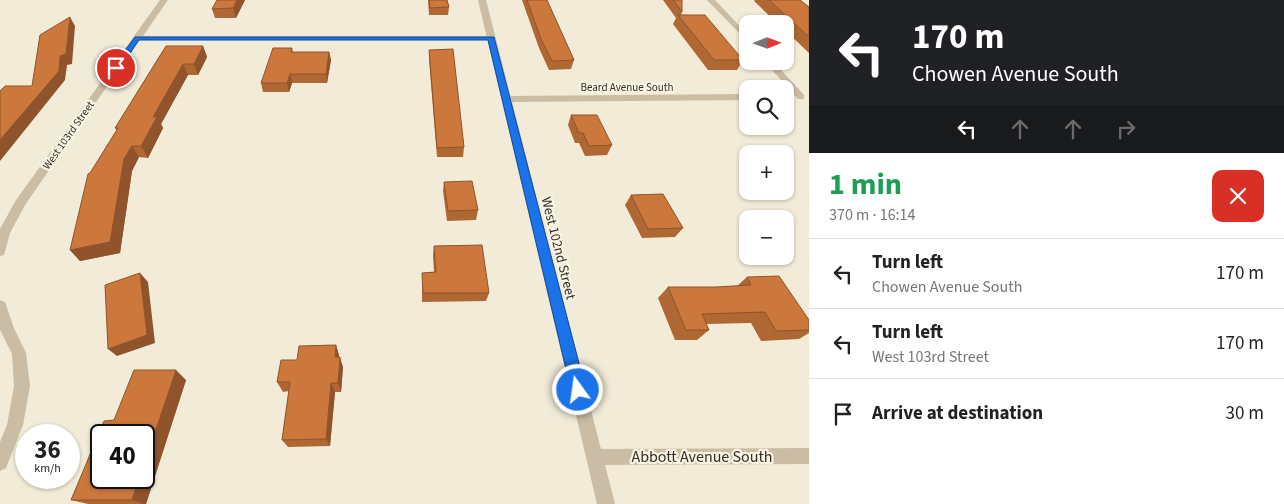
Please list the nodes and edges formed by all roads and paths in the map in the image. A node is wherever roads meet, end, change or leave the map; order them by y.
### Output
1 (164, 0) edge
2 (482, 0) edge
3 (711, 0) edge
4 (739, 30) edge
5 (137, 38) junction
6 (491, 38) junction
7 (777, 70) edge
8 (739, 97) edge
9 (805, 97) edge
10 (507, 99) junction
11 (0, 252) edge
12 (0, 306) edge
13 (809, 456) edge
14 (595, 457) junction
15 (0, 462) edge
16 (606, 504) edge

1 - 5 street, West 103rd Street
2 - 6 street, West 102nd Street
3 - 4 street
5 - 6 street
5 - 11 street, West 103rd Street
6 - 10 street, West 102nd Street
7 - 9 street
8 - 10 street, Beard Avenue South
10 - 14 street, West 102nd Street
12 - 15 street
13 - 14 street, Abbott Avenue South
14 - 16 street, West 102nd Street

